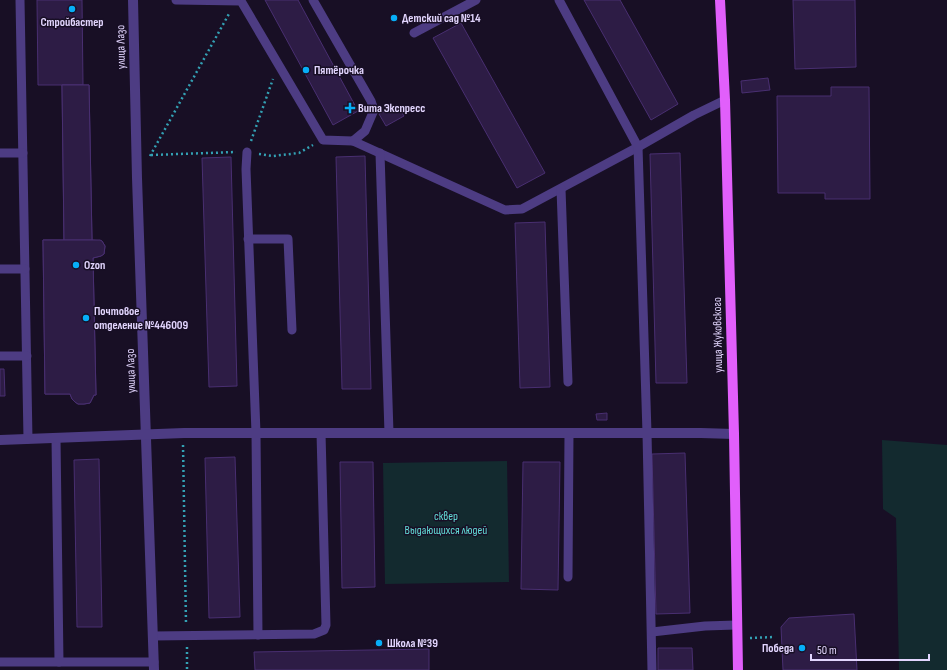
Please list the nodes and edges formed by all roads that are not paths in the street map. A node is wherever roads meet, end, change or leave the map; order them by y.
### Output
1 (20, 0) edge
2 (133, 0) edge
3 (176, 0) edge
4 (313, 0) edge
5 (476, 0) edge
6 (560, 0) edge
7 (720, 0) edge
8 (237, 1) edge
9 (462, 3) edge
10 (414, 33) dead end
11 (725, 100) junction
12 (353, 140) junction
13 (638, 147) junction
14 (247, 152) road end
15 (0, 153) edge
16 (23, 153) junction
17 (380, 153) junction
18 (560, 189) junction
19 (248, 239) junction
20 (0, 269) edge
21 (25, 269) junction
22 (292, 330) dead end
23 (0, 356) edge
24 (26, 356) junction
25 (568, 382) dead end
26 (256, 433) junction
27 (321, 433) junction
28 (389, 433) junction
29 (647, 433) junction
30 (146, 434) junction
31 (569, 434) junction
32 (734, 434) junction
33 (56, 438) junction
34 (28, 439) junction
35 (0, 440) edge
36 (568, 577) dead end
37 (736, 625) junction
38 (652, 632) junction
39 (258, 635) junction
40 (153, 636) junction
41 (0, 662) edge
42 (59, 662) junction
43 (154, 666) edge
44 (652, 670) edge
45 (738, 670) edge

1 - 16 lane
2 - 30 street, улица Лазо
3 - 8 lane
4 - 12 lane
5 - 9 lane
6 - 13 lane
7 - 11 main road, улица Жуковского
8 - 12 lane
9 - 10 lane
11 - 13 lane
11 - 32 main road, улица Жуковского
12 - 17 lane
13 - 18 lane
13 - 29 lane
14 - 19 lane
15 - 16 lane
16 - 21 lane
17 - 18 lane
17 - 28 lane
18 - 25 lane
19 - 22 lane
19 - 26 lane
20 - 21 lane
21 - 24 lane
23 - 24 lane
24 - 34 lane
26 - 27 street
26 - 30 street
26 - 39 lane
27 - 28 street
27 - 39 lane
28 - 31 street
29 - 31 street
29 - 32 street
29 - 38 lane
30 - 33 street
30 - 40 street, улица Лазо
31 - 36 lane
32 - 37 main road, улица Жуковского
33 - 34 street
33 - 42 lane
34 - 35 street
37 - 38 lane
37 - 45 main road, улица Жуковского
38 - 44 lane
39 - 40 lane
40 - 43 street, улица Лазо
41 - 42 lane
42 - 43 lane

